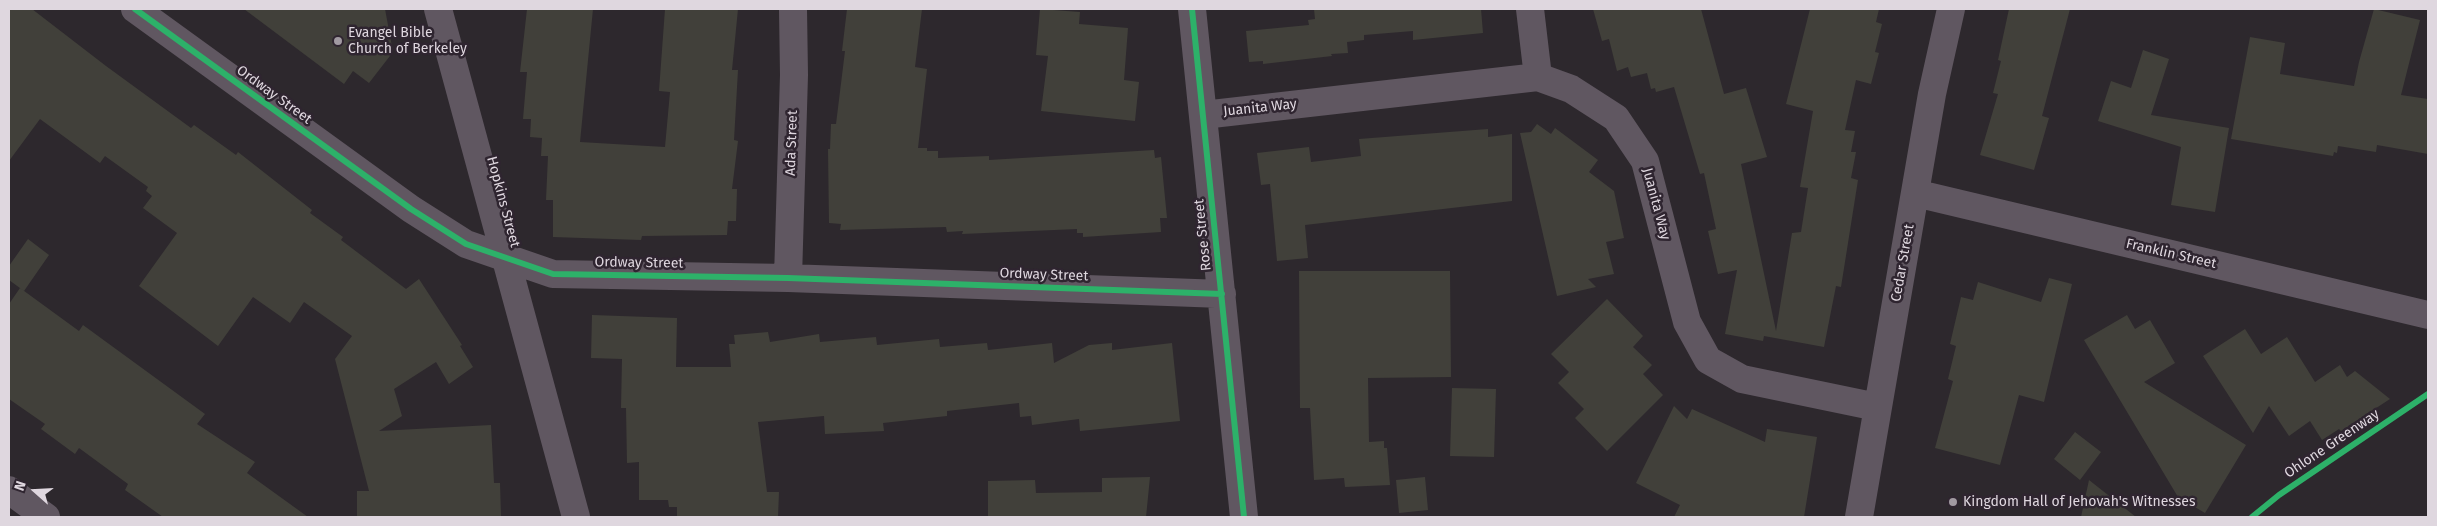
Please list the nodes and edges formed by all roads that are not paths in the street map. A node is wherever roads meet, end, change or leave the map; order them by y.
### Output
1 (135, 9) edge
2 (438, 9) edge
3 (793, 9) edge
4 (1192, 9) edge
5 (1530, 9) edge
6 (1951, 9) edge
7 (1538, 77) junction
8 (1203, 114) junction
9 (1915, 193) junction
10 (506, 259) junction
11 (788, 278) junction
12 (1222, 294) junction
13 (2428, 315) edge
14 (1878, 407) junction
15 (9, 490) edge
16 (46, 517) edge
17 (576, 517) edge
18 (1244, 517) edge
19 (1859, 517) edge

1 - 10 street, Ordway Street
2 - 10 street, Hopkins Street
3 - 11 street, Ada Street
4 - 8 street, Rose Street
5 - 7 street
6 - 9 street, Cedar Street
7 - 8 street, Juanita Way
7 - 14 street, Juanita Way
8 - 12 street, Rose Street
9 - 13 street, Franklin Street
9 - 14 street, Cedar Street
10 - 11 street, Ordway Street
10 - 17 street, Hopkins Street
11 - 12 street, Ordway Street
12 - 18 street, Rose Street
14 - 19 street, Cedar Street
15 - 16 street

